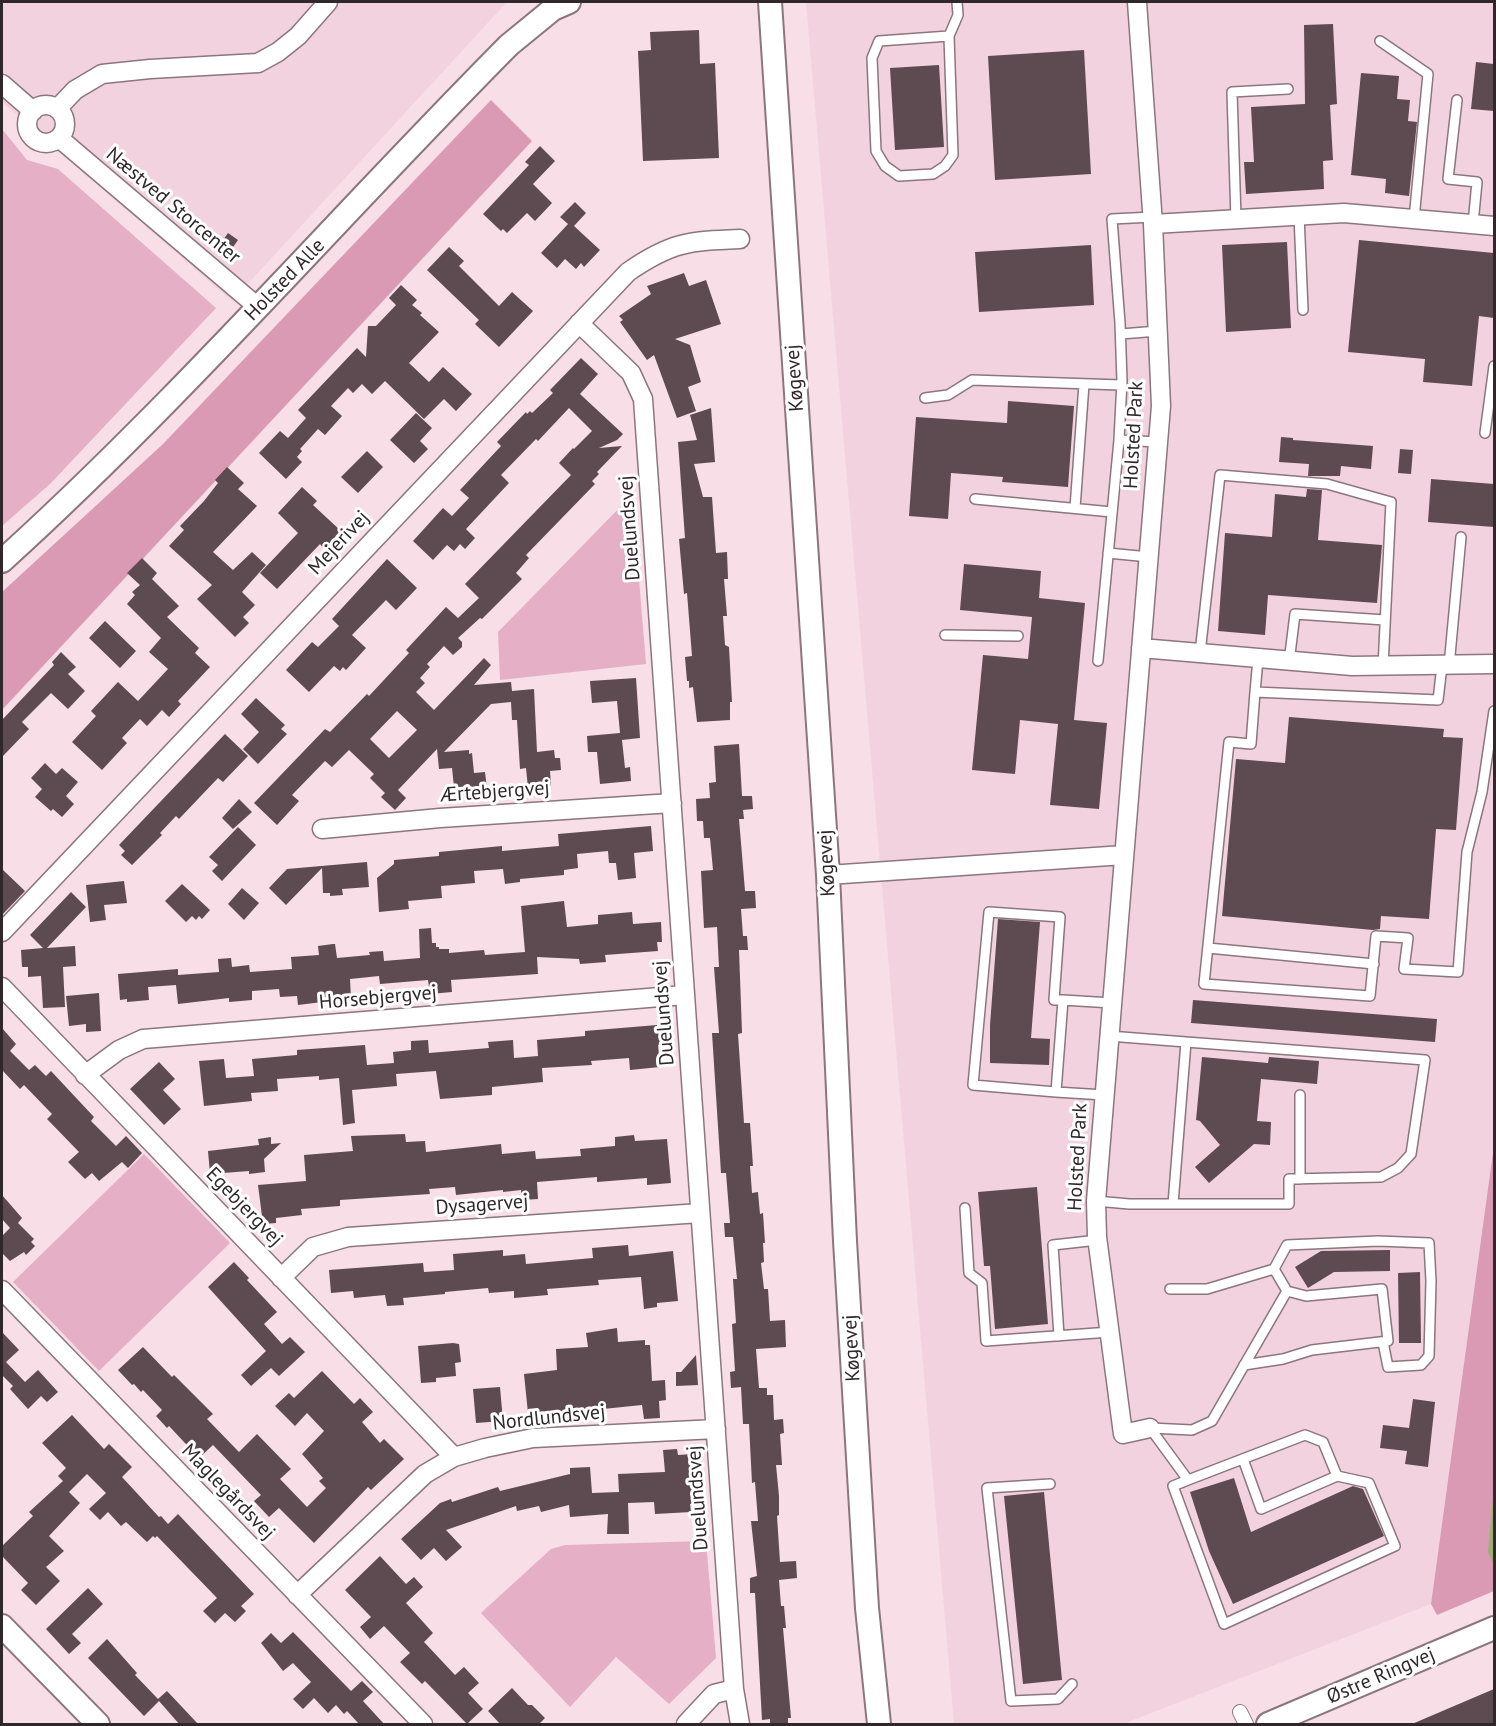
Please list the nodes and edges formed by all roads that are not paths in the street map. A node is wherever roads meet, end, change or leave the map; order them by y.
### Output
1 (328, 2) edge
2 (770, 2) edge
3 (957, 2) edge
4 (1137, 2) edge
5 (557, 4) edge
6 (949, 36) junction
7 (1380, 41) dead end
8 (2, 84) edge
9 (1288, 89) dead end
10 (1456, 100) dead end
11 (57, 109) junction
12 (33, 111) junction
13 (59, 138) junction
14 (1299, 215) junction
15 (1100, 219) dead end
16 (1112, 219) junction
17 (1236, 219) junction
18 (1414, 219) junction
19 (1153, 220) junction
20 (1473, 224) junction
21 (1494, 226) edge
22 (740, 239) dead end
23 (259, 308) junction
24 (1303, 310) dead end
25 (579, 322) junction
26 (1158, 331) junction
27 (1121, 333) junction
28 (1494, 366) edge
29 (1084, 384) junction
30 (1121, 385) junction
31 (925, 398) dead end
32 (1485, 433) dead end
33 (1119, 440) junction
34 (1158, 442) junction
35 (975, 499) dead end
36 (1075, 508) junction
37 (1112, 512) junction
38 (1461, 537) dead end
39 (1108, 553) junction
40 (1149, 557) junction
41 (2, 561) edge
42 (1385, 620) junction
43 (945, 635) dead end
44 (1018, 636) dead end
45 (1141, 648) junction
46 (1200, 654) junction
47 (1258, 659) junction
48 (1098, 662) dead end
49 (1289, 662) junction
50 (1494, 664) edge
51 (1446, 666) junction
52 (1383, 667) junction
53 (1255, 692) junction
54 (1494, 711) edge
55 (672, 802) junction
56 (322, 828) dead end
57 (1124, 855) junction
58 (828, 875) junction
59 (2, 932) edge
60 (1209, 948) junction
61 (1374, 964) junction
62 (2, 987) edge
63 (685, 995) junction
64 (1063, 1000) junction
65 (1112, 1004) junction
66 (1109, 1036) junction
67 (1186, 1042) junction
68 (86, 1075) junction
69 (1056, 1092) junction
70 (1104, 1095) junction
71 (1300, 1095) dead end
72 (1300, 1179) junction
73 (1096, 1201) junction
74 (1173, 1204) junction
75 (965, 1208) dead end
76 (700, 1213) junction
77 (1098, 1240) junction
78 (1274, 1269) junction
79 (281, 1278) junction
80 (1170, 1289) dead end
81 (2, 1290) edge
82 (1287, 1290) junction
83 (1110, 1332) junction
84 (1059, 1336) junction
85 (1383, 1342) junction
86 (1244, 1365) junction
87 (716, 1428) junction
88 (1150, 1428) junction
89 (454, 1457) junction
90 (1243, 1459) junction
91 (1337, 1476) junction
92 (1188, 1480) junction
93 (1050, 1484) dead end
94 (297, 1595) junction
95 (2, 1626) edge
96 (1494, 1628) edge
97 (1072, 1684) dead end
98 (734, 1689) junction
99 (98, 1725) edge
100 (423, 1725) edge
101 (686, 1725) edge
102 (740, 1725) edge
103 (879, 1725) edge
104 (1268, 1725) edge

1 - 11 street
2 - 58 street, Køgevej
3 - 6 lane
4 - 19 street, Holsted Park
5 - 23 street, Holsted Alle
6 - 6 lane
7 - 18 lane
8 - 12 street
9 - 17 lane
10 - 20 lane
11 - 12 street
11 - 13 street
12 - 13 street
13 - 23 street, Næstved Storcenter
14 - 17 street
14 - 18 street
14 - 24 lane
15 - 16 lane
16 - 19 lane
16 - 27 lane
17 - 19 street
18 - 20 street
19 - 26 street, Holsted Park
20 - 21 street
22 - 25 street, Mejerivej
23 - 41 street, Holsted Alle
25 - 55 street, Duelundsvej
25 - 59 street, Mejerivej
26 - 27 lane
26 - 34 street, Holsted Park
27 - 30 lane
28 - 32 lane
29 - 30 lane
29 - 31 lane
29 - 36 lane
30 - 33 lane
33 - 34 lane
33 - 37 lane
34 - 40 street, Holsted Park
35 - 36 lane
36 - 37 lane
37 - 39 lane
38 - 51 lane
39 - 40 lane
39 - 48 lane
40 - 45 street, Holsted Park
42 - 46 lane
42 - 49 lane
42 - 52 lane
43 - 44 lane
45 - 46 street
45 - 57 street, Holsted Park
46 - 47 street
47 - 49 street
47 - 53 lane
49 - 52 street
50 - 51 street
51 - 52 street
51 - 53 lane
53 - 60 lane
54 - 61 lane
55 - 56 street, Ærtebjergvej
55 - 63 street, Duelundsvej
57 - 58 street
57 - 65 street, Holsted Park
58 - 103 street, Køgevej
60 - 61 lane
60 - 61 lane
62 - 68 street, Egebjergvej
63 - 68 street, Horsebjergvej
63 - 76 street, Duelundsvej
64 - 65 lane
64 - 69 lane
64 - 69 lane
65 - 66 street, Holsted Park
66 - 67 lane
66 - 70 street, Holsted Park
67 - 72 lane
67 - 74 lane
68 - 79 street, Egebjergvej
69 - 70 lane
70 - 73 street, Holsted Park
71 - 72 lane
72 - 74 lane
73 - 74 lane
73 - 77 street, Holsted Park
75 - 84 lane
76 - 79 street, Dysagervej
76 - 87 street, Duelundsvej
77 - 83 street, Holsted Park
77 - 84 lane
78 - 80 lane
78 - 82 lane
78 - 85 lane
79 - 89 street, Egebjergvej
81 - 94 street, Maglegårdsvej
82 - 85 lane
82 - 86 lane
83 - 84 lane
83 - 88 street, Holsted Park
85 - 86 lane
86 - 88 lane
87 - 89 street, Nordlundsvej
87 - 98 street, Duelundsvej
88 - 92 lane
89 - 94 street, Nordlundsvej
90 - 91 lane
90 - 91 lane
90 - 92 lane
91 - 92 lane
93 - 97 lane
94 - 100 street, Maglegårdsvej
95 - 99 street
96 - 104 street, Østre Ringvej
98 - 101 street
98 - 102 street, Duelundsvej

